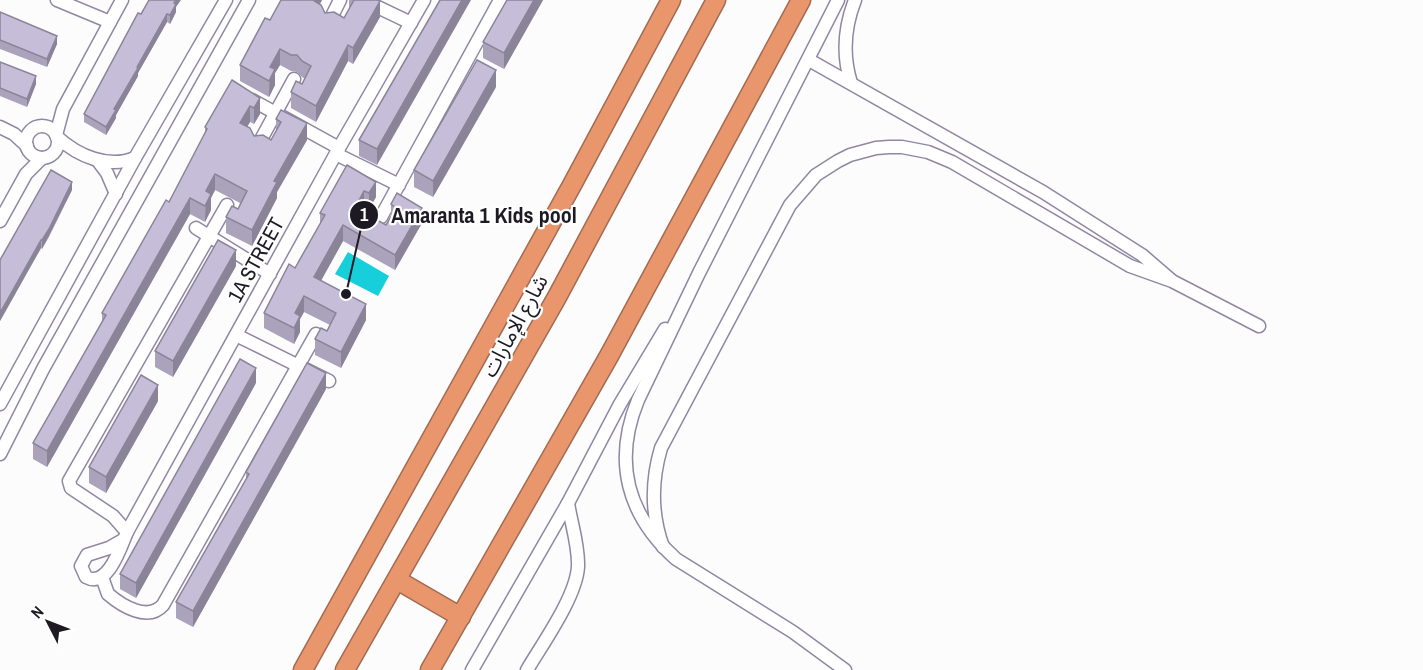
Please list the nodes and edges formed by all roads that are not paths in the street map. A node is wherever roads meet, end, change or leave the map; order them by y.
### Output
1 (57, 0) edge
2 (122, 0) edge
3 (226, 0) edge
4 (249, 0) edge
5 (340, 0) edge
6 (363, 0) edge
7 (424, 0) edge
8 (500, 0) edge
9 (671, 0) edge
10 (716, 0) edge
11 (801, 0) edge
12 (838, 0) edge
13 (855, 0) edge
14 (110, 22) junction
15 (329, 22) edge
16 (411, 23) junction
17 (809, 60) junction
18 (294, 79) edge
19 (851, 83) junction
20 (252, 100) edge
21 (63, 109) junction
22 (276, 113) junction
23 (4, 128) edge
24 (39, 128) junction
25 (57, 136) junction
26 (258, 146) edge
27 (28, 148) junction
28 (75, 151) junction
29 (338, 151) junction
30 (47, 156) junction
31 (135, 158) junction
32 (98, 161) junction
33 (26, 174) junction
34 (399, 185) junction
35 (116, 194) junction
36 (227, 206) dead end
37 (381, 218) dead end
38 (0, 221) edge
39 (196, 228) dead end
40 (210, 236) junction
41 (699, 273) junction
42 (270, 274) junction
43 (1172, 280) junction
44 (1259, 326) dead end
45 (316, 334) edge
46 (236, 336) junction
47 (299, 366) junction
48 (329, 381) dead end
49 (0, 404) edge
50 (0, 454) edge
51 (568, 503) junction
52 (125, 536) junction
53 (663, 547) junction
54 (102, 577) junction
55 (398, 580) junction
56 (349, 589) junction
57 (461, 617) junction
58 (290, 670) edge
59 (303, 670) edge
60 (345, 670) edge
61 (430, 670) edge
62 (472, 670) edge
63 (527, 670) edge
64 (845, 670) edge

1 - 14 street
2 - 14 street
3 - 31 street
4 - 50 street
5 - 15 street
6 - 16 street
7 - 16 street, 1A STREET
8 - 34 street
9 - 56 highway
10 - 55 highway, شارع الإمارات
11 - 57 highway
12 - 17 street
13 - 19 street
14 - 21 street
16 - 29 street, 1A STREET
17 - 19 street
17 - 41 street
18 - 22 street
19 - 43 street
20 - 22 street
21 - 24 street
21 - 25 street
22 - 26 street
22 - 29 street
23 - 24 street
23 - 27 street
24 - 25 street
24 - 27 street
25 - 28 street
25 - 30 street
27 - 30 street
27 - 33 street
28 - 30 street
28 - 32 street
29 - 34 street
29 - 42 street, 1A STREET
30 - 33 street
31 - 32 street
31 - 35 street
32 - 35 street
33 - 38 street
34 - 37 street
35 - 49 street
36 - 40 street
39 - 40 street
40 - 42 street
40 - 52 street
41 - 51 street
41 - 53 street
42 - 46 street, 1A STREET
43 - 44 street
43 - 53 street
45 - 47 street
46 - 47 street
46 - 52 street, 1A STREET
47 - 48 street
47 - 54 street
51 - 62 street
51 - 63 street
52 - 54 street, 1A STREET
52 - 54 street
53 - 64 street
55 - 57 highway
55 - 60 highway, شارع الإمارات
56 - 58 highway
56 - 59 highway
57 - 61 highway

